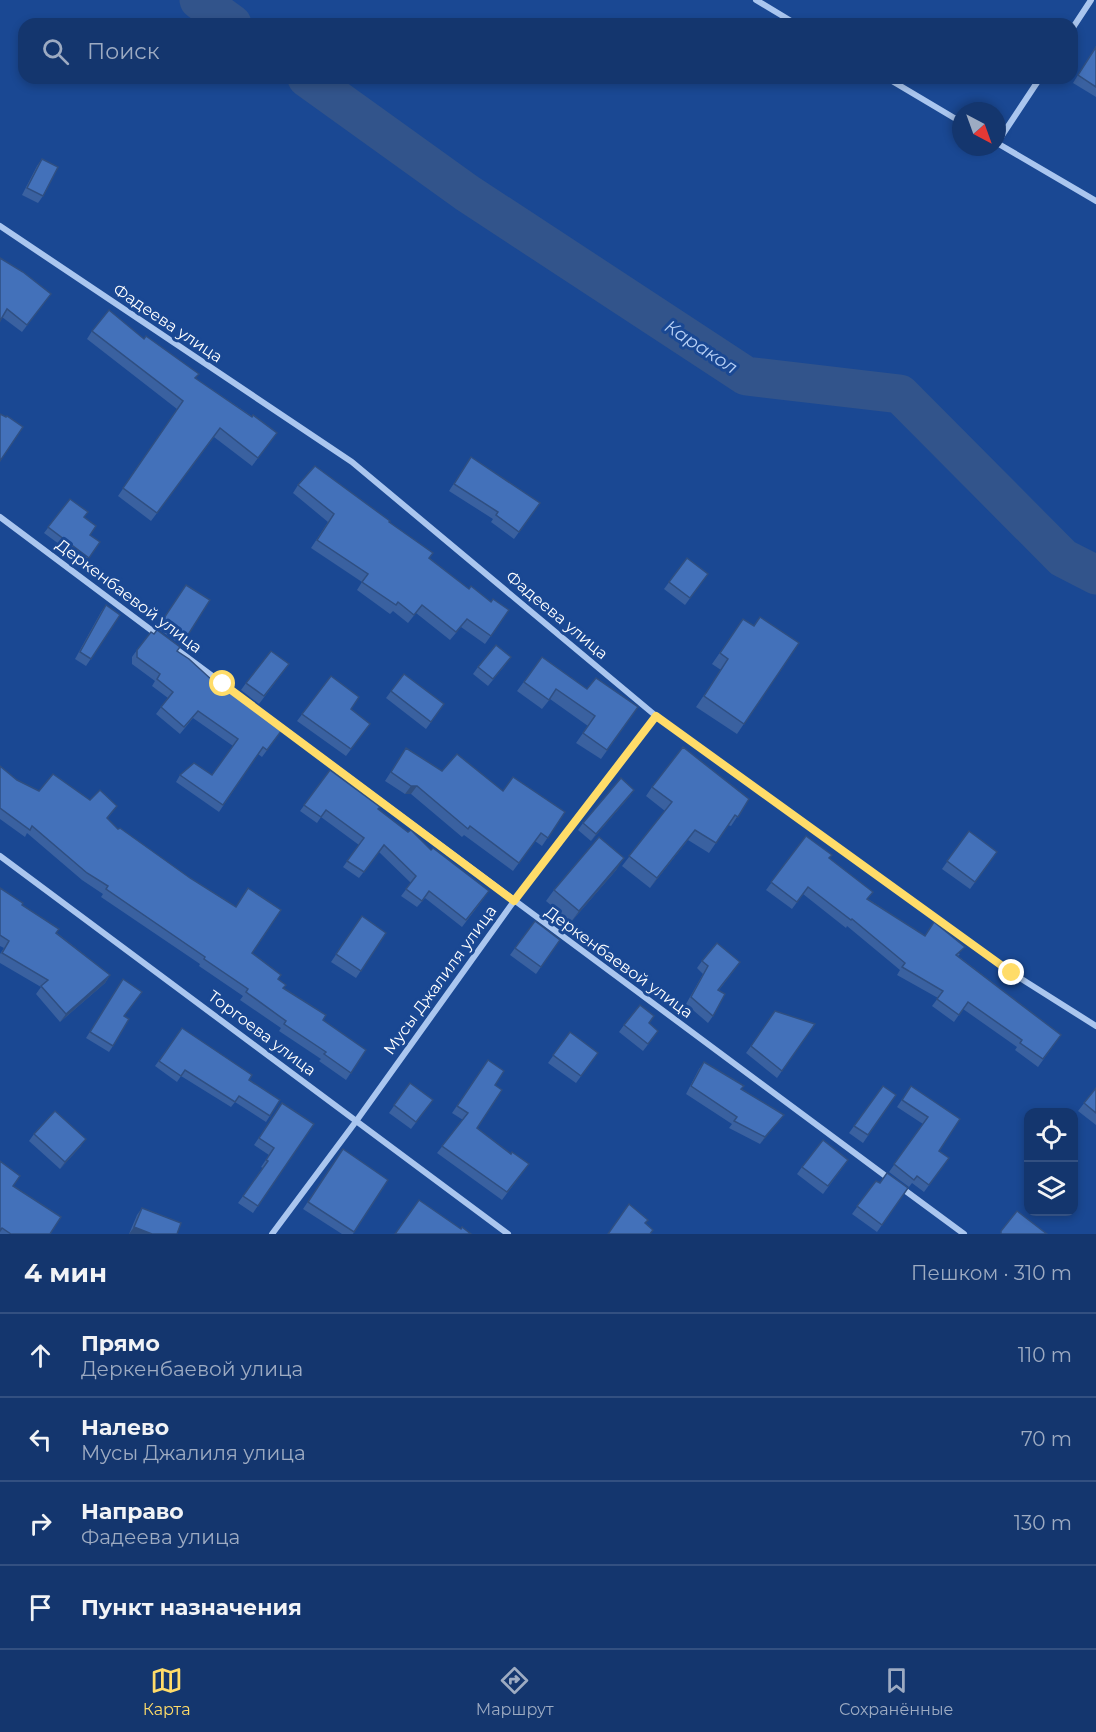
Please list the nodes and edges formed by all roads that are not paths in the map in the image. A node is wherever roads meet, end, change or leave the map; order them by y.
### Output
1 (756, 0) edge
2 (1091, 0) edge
3 (786, 18) edge
4 (1078, 20) edge
5 (897, 84) edge
6 (1036, 84) edge
7 (952, 117) edge
8 (1006, 129) edge
9 (1006, 148) edge
10 (1096, 201) edge
11 (0, 226) edge
12 (0, 517) edge
13 (656, 716) junction
14 (0, 856) edge
15 (514, 901) junction
16 (1096, 1026) edge
17 (357, 1120) junction
18 (272, 1234) edge
19 (508, 1234) edge
20 (964, 1234) edge

1 - 3 street
2 - 4 street
5 - 7 street
6 - 8 street
9 - 10 street
11 - 13 street, Фадеева улица
12 - 15 street, Деркенбаевой улица
13 - 15 street, Мусы Джалиля улица
13 - 16 street, Фадеева улица
14 - 17 street, Торгоева улица
15 - 17 street, Мусы Джалиля улица
15 - 20 street, Деркенбаевой улица
17 - 18 street, Мусы Джалиля улица
17 - 19 street, Торгоева улица

